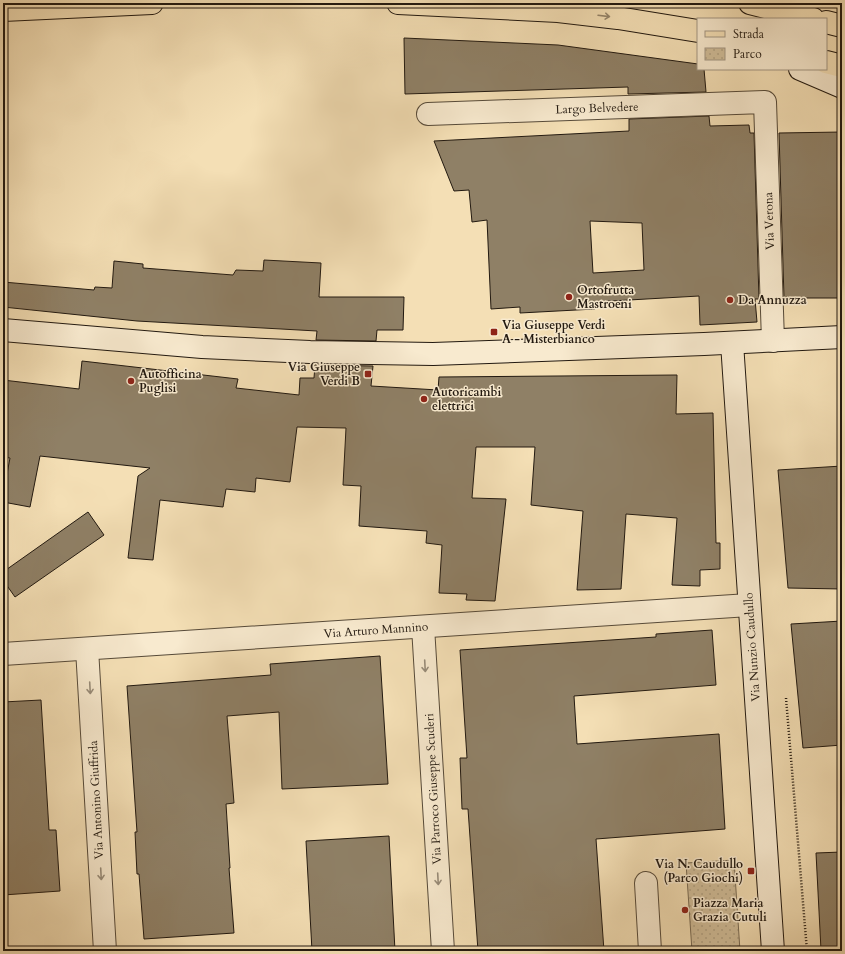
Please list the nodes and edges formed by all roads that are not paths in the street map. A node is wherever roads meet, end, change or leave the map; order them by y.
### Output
1 (152, 3) edge
2 (398, 3) edge
3 (750, 3) edge
4 (3, 10) edge
5 (809, 18) edge
6 (827, 22) edge
7 (842, 26) edge
8 (697, 31) edge
9 (827, 62) edge
10 (842, 66) edge
11 (802, 70) edge
12 (842, 87) edge
13 (765, 102) joint
14 (428, 114) dead end
15 (3, 330) edge
16 (842, 337) edge
17 (773, 341) junction
18 (732, 343) junction
19 (749, 605) junction
20 (423, 627) junction
21 (87, 649) junction
22 (3, 654) edge
23 (646, 883) dead end
24 (105, 951) edge
25 (443, 951) edge
26 (650, 951) edge
27 (772, 951) edge

1 - 4 main road
2 -> 8 main road
3 - 5 main road
6 - 7 main road
9 - 10 main road
11 - 12 street
13 - 14 street, Largo Belvedere
13 - 17 street, Via Verona
15 - 18 street
16 - 17 street
17 - 18 street
18 - 19 street, Via Nunzio Caudullo
19 - 20 street, Via Arturo Mannino
19 - 27 street, Via Nunzio Caudullo
20 - 21 street, Via Arturo Mannino
20 -> 25 street, Via Parroco Giuseppe Scuderi
21 - 22 street, Via Arturo Mannino
21 -> 24 street, Via Antonino Giuffrida
23 - 26 street

